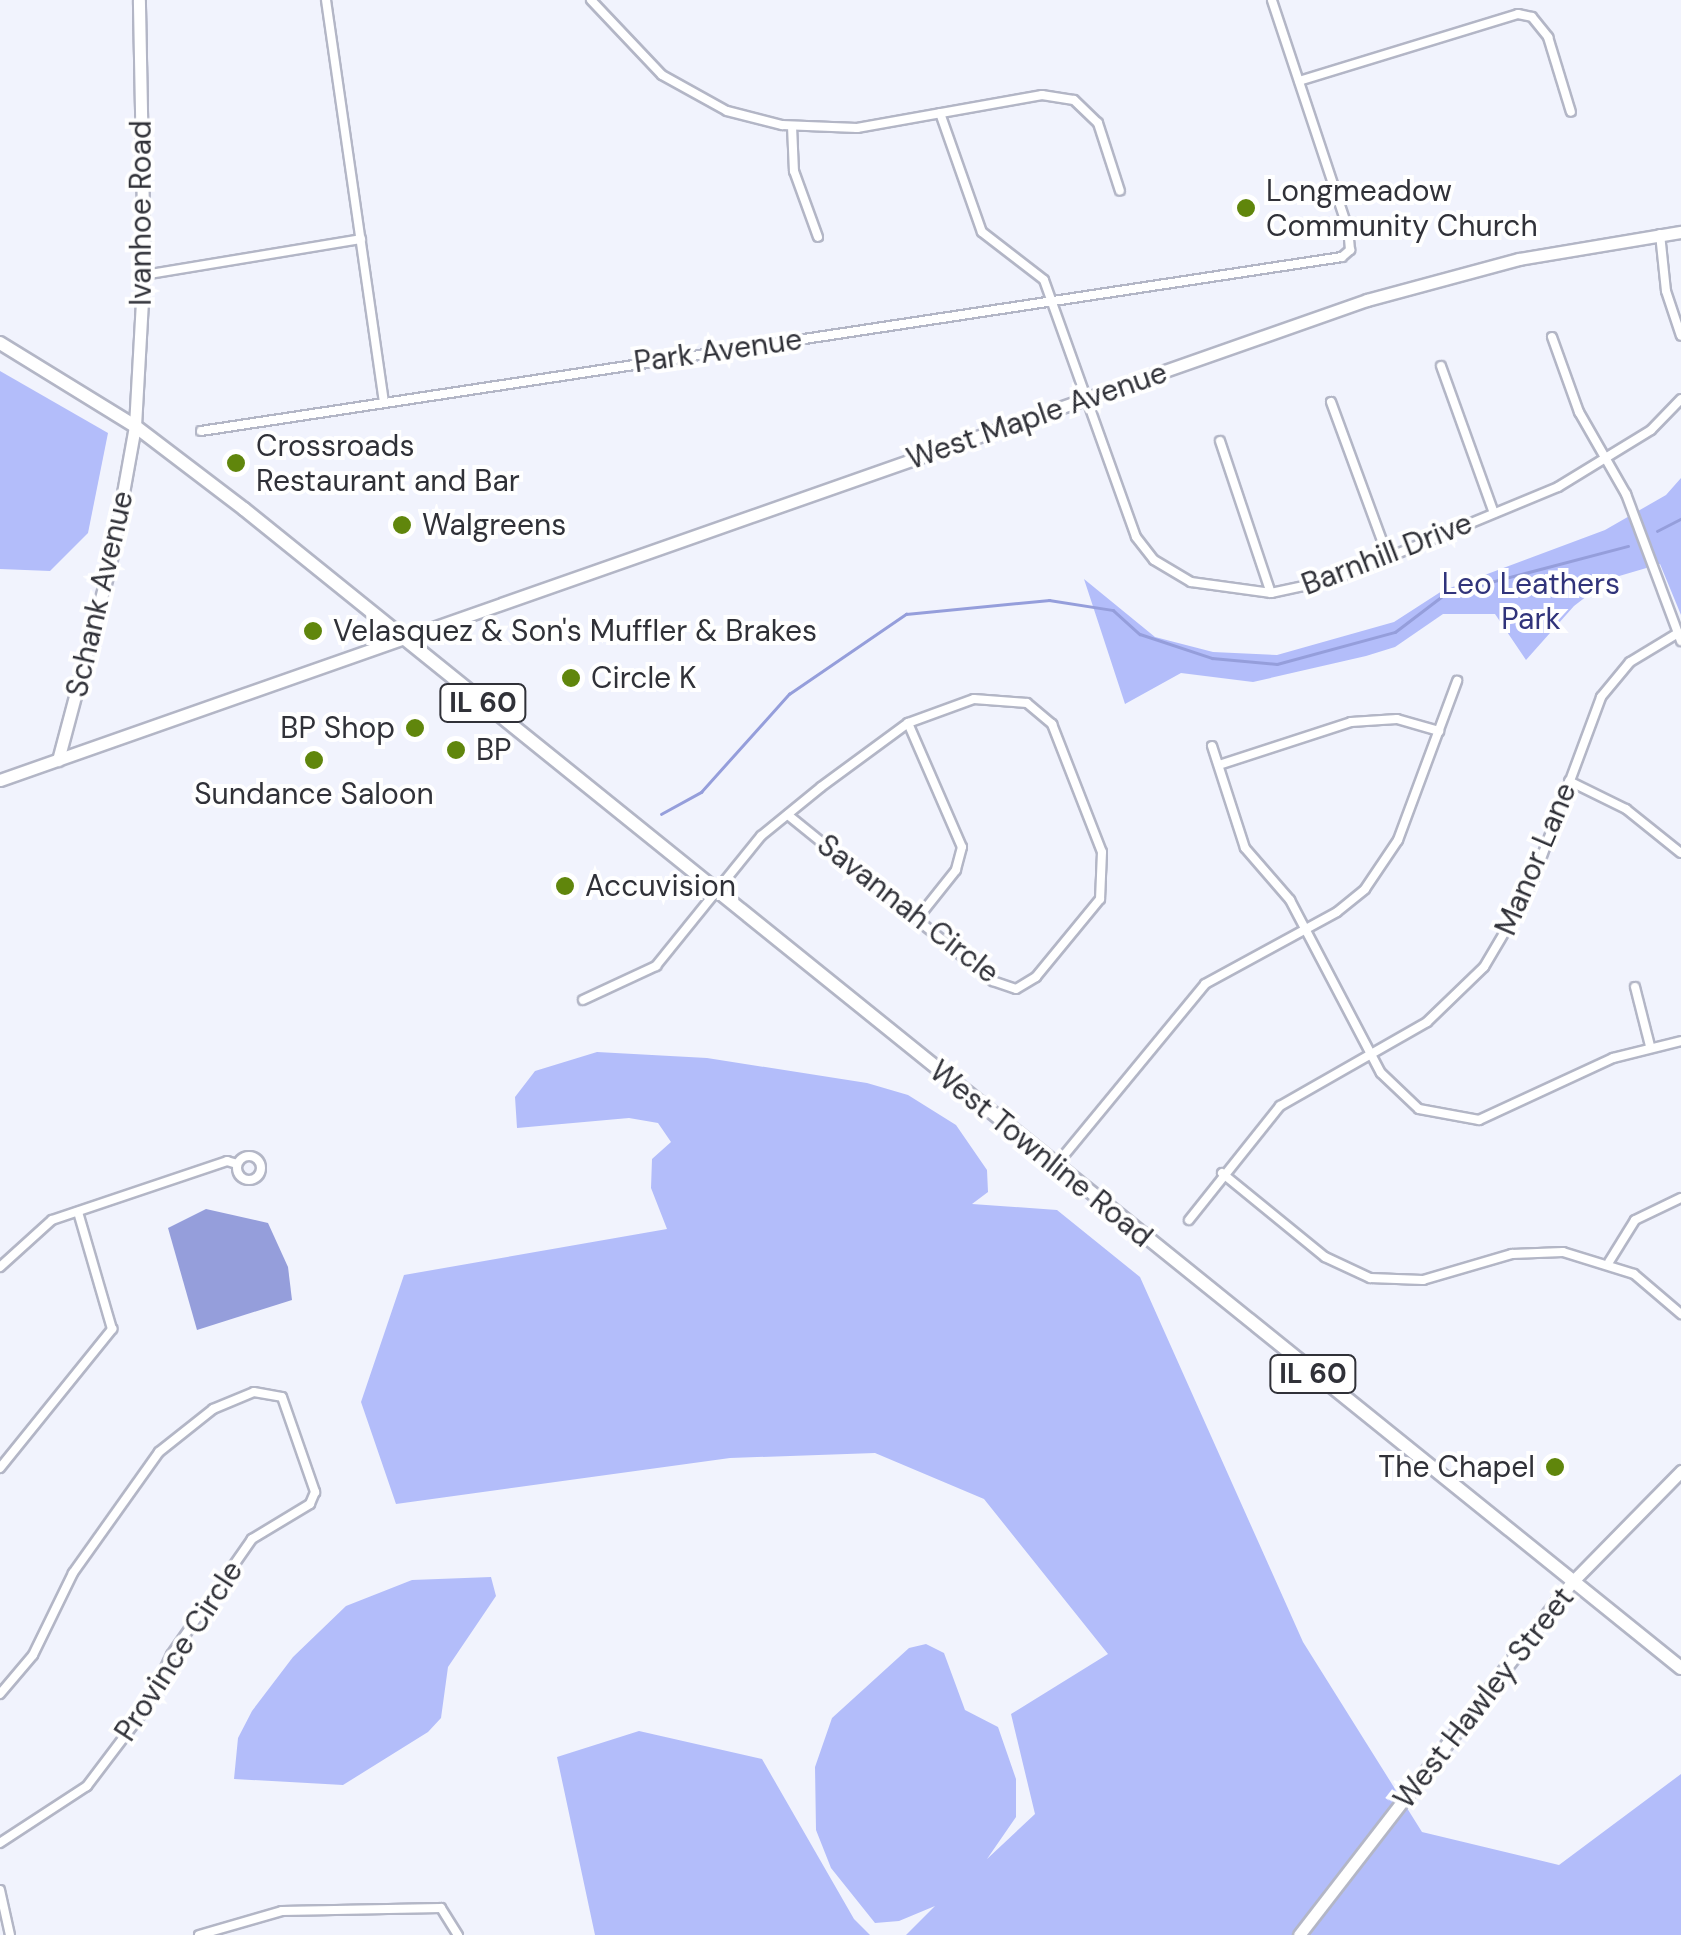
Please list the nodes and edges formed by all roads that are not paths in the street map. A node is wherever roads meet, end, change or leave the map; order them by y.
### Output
1 (139, 0) edge
2 (326, 0) edge
3 (591, 0) edge
4 (1272, 0) edge
5 (1299, 80) junction
6 (1570, 112) dead end
7 (940, 113) junction
8 (792, 126) junction
9 (1120, 191) dead end
10 (1681, 232) edge
11 (1660, 234) junction
12 (818, 238) dead end
13 (361, 239) junction
14 (144, 275) junction
15 (1052, 302) junction
16 (1681, 336) edge
17 (1552, 337) dead end
18 (0, 343) edge
19 (1441, 366) dead end
20 (1085, 398) junction
21 (1681, 399) edge
22 (384, 401) junction
23 (1331, 402) dead end
24 (135, 426) junction
25 (201, 430) dead end
26 (1220, 441) dead end
27 (1607, 459) junction
28 (1494, 513) junction
29 (1387, 554) junction
30 (1271, 593) junction
31 (1679, 637) edge
32 (403, 638) junction
33 (1457, 681) dead end
34 (908, 723) junction
35 (1439, 731) junction
36 (1212, 746) dead end
37 (58, 760) junction
38 (1220, 765) junction
39 (0, 780) edge
40 (1569, 781) junction
41 (788, 814) junction
42 (1681, 853) edge
43 (716, 892) junction
44 (917, 920) junction
45 (1306, 928) junction
46 (1635, 987) dead end
47 (583, 1000) dead end
48 (1681, 1041) edge
49 (1650, 1046) junction
50 (1372, 1056) junction
51 (237, 1164) dead end
52 (1056, 1165) junction
53 (1222, 1173) junction
54 (1681, 1198) edge
55 (78, 1212) junction
56 (1189, 1220) dead end
57 (1609, 1262) junction
58 (0, 1267) edge
59 (1681, 1314) edge
60 (0, 1468) edge
61 (1681, 1471) edge
62 (1572, 1582) junction
63 (1681, 1668) edge
64 (0, 1694) edge
65 (0, 1843) edge
66 (0, 1890) edge
67 (10, 1935) edge
68 (199, 1935) edge
69 (458, 1935) edge
70 (1298, 1935) edge

1 - 14 main road, Ivanhoe Road
2 - 13 street
3 - 8 street
4 - 5 street
5 - 6 street
5 - 15 street, Park Avenue
7 - 8 street
7 - 9 street
7 - 15 street, Barnhill Drive
8 - 12 street
10 - 11 main road, West Maple Avenue
11 - 16 street
11 - 20 main road, West Maple Avenue
13 - 14 street
13 - 22 street
14 - 24 main road, Ivanhoe Road
15 - 20 street, Barnhill Drive
15 - 22 street, Park Avenue
17 - 27 street
18 - 24 main road, IL 60
19 - 28 street
20 - 30 street, Barnhill Drive
20 - 32 main road, West Maple Avenue
21 - 27 street, Barnhill Drive
22 - 25 street, Park Avenue
23 - 29 street
24 - 32 main road, IL 60
24 - 37 main road, Schank Avenue
26 - 30 street
27 - 28 street, Barnhill Drive
27 - 31 street
28 - 29 street, Barnhill Drive
29 - 30 street, Barnhill Drive
31 - 40 street, Manor Lane
32 - 37 main road, West Maple Avenue
32 - 43 main road, West Townline Road / IL 60
33 - 35 street
34 - 41 street, Savannah Circle
34 - 44 street
34 - 44 street, Savannah Circle
35 - 38 street
35 - 45 street
36 - 38 street
37 - 39 main road, West Maple Avenue
38 - 45 street
40 - 42 street
40 - 50 street, Manor Lane
41 - 43 street, Savannah Circle
41 - 44 street, Savannah Circle
43 - 47 street, Savannah Circle
43 - 52 main road, West Townline Road / IL 60
45 - 50 street
45 - 52 street
46 - 49 street
48 - 49 street
49 - 50 street
50 - 53 street, Manor Lane
51 - 55 street
52 - 62 main road, West Townline Road / IL 60
53 - 56 street, Manor Lane
53 - 57 street
54 - 57 street
55 - 58 street
55 - 60 street
57 - 59 street
61 - 62 main road, West Hawley Street
62 - 63 main road, West Townline Road / IL 60
62 - 70 main road, West Hawley Street
64 - 65 street, Province Circle
66 - 67 street
68 - 69 street

